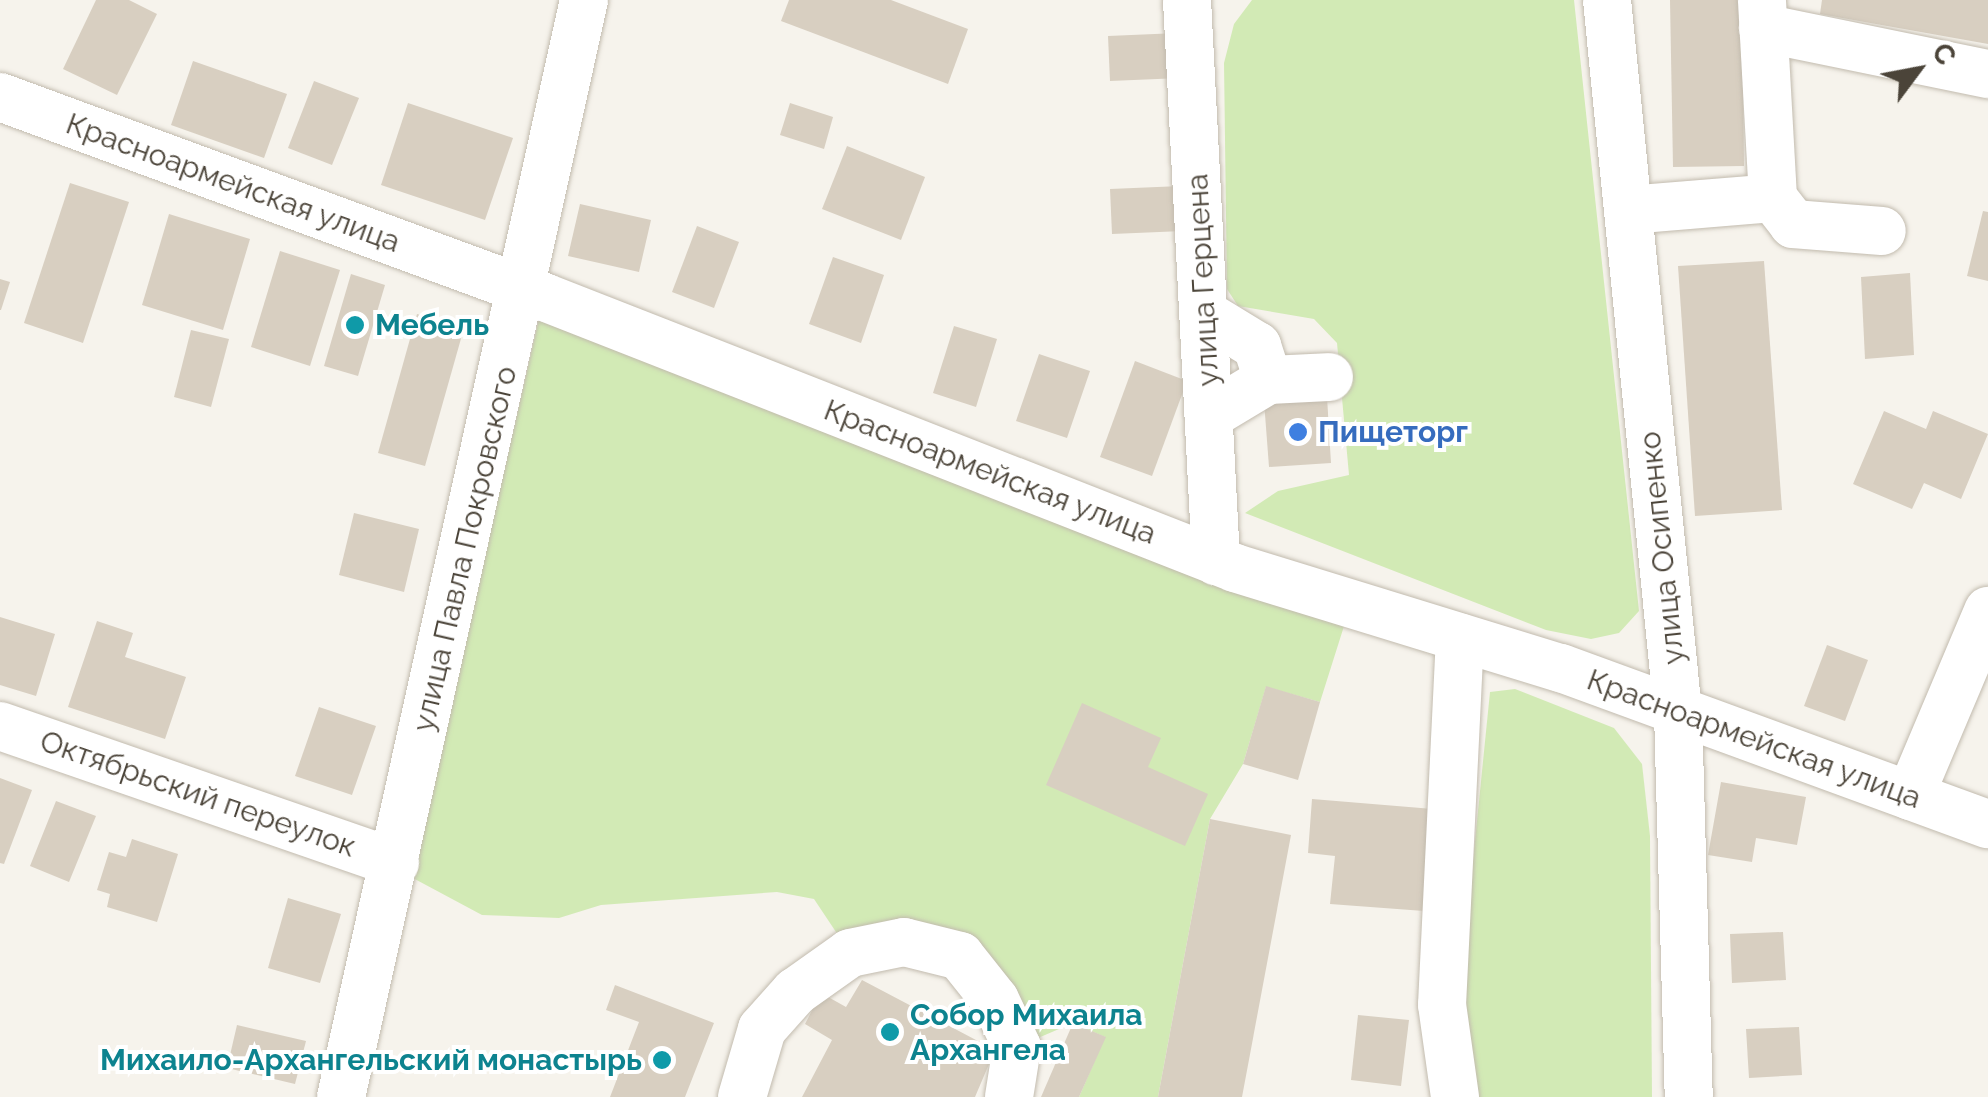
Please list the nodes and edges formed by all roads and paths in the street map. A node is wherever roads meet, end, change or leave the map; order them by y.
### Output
1 (584, 0) edge
2 (1187, 0) edge
3 (1607, 0) edge
4 (1762, 14) edge
5 (1988, 74) edge
6 (0, 98) edge
7 (1773, 198) junction
8 (1628, 210) junction
9 (1882, 231) dead end
10 (524, 289) junction
11 (1206, 315) junction
12 (1329, 377) dead end
13 (1268, 380) junction
14 (1210, 415) junction
15 (1216, 561) junction
16 (1988, 610) edge
17 (1460, 637) junction
18 (1678, 712) junction
19 (0, 726) edge
20 (1910, 796) junction
21 (1988, 824) edge
22 (395, 863) junction
23 (341, 1097) edge
24 (742, 1097) edge
25 (1009, 1097) edge
26 (1455, 1097) edge
27 (1689, 1097) edge

1 - 10 street, улица Павла Покровского
2 - 11 street, улица Герцена
3 - 8 street, улица Осипенко
4 - 5 street
4 - 7 street
6 - 10 street, Красноармейская улица
7 - 8 street
7 - 9 street
8 - 18 street, улица Осипенко
10 - 15 street, Красноармейская улица
10 - 22 street, улица Павла Покровского
11 - 13 street
11 - 14 street, улица Герцена
12 - 13 street
13 - 14 street
14 - 15 street, улица Герцена
15 - 17 street, Красноармейская улица
16 - 20 street
17 - 18 street, Красноармейская улица
17 - 26 street
18 - 20 street, Красноармейская улица
18 - 27 street, улица Осипенко
19 - 22 street, Октябрьский переулок
20 - 21 street, Красноармейская улица
22 - 23 street, улица Павла Покровского
24 - 25 street

